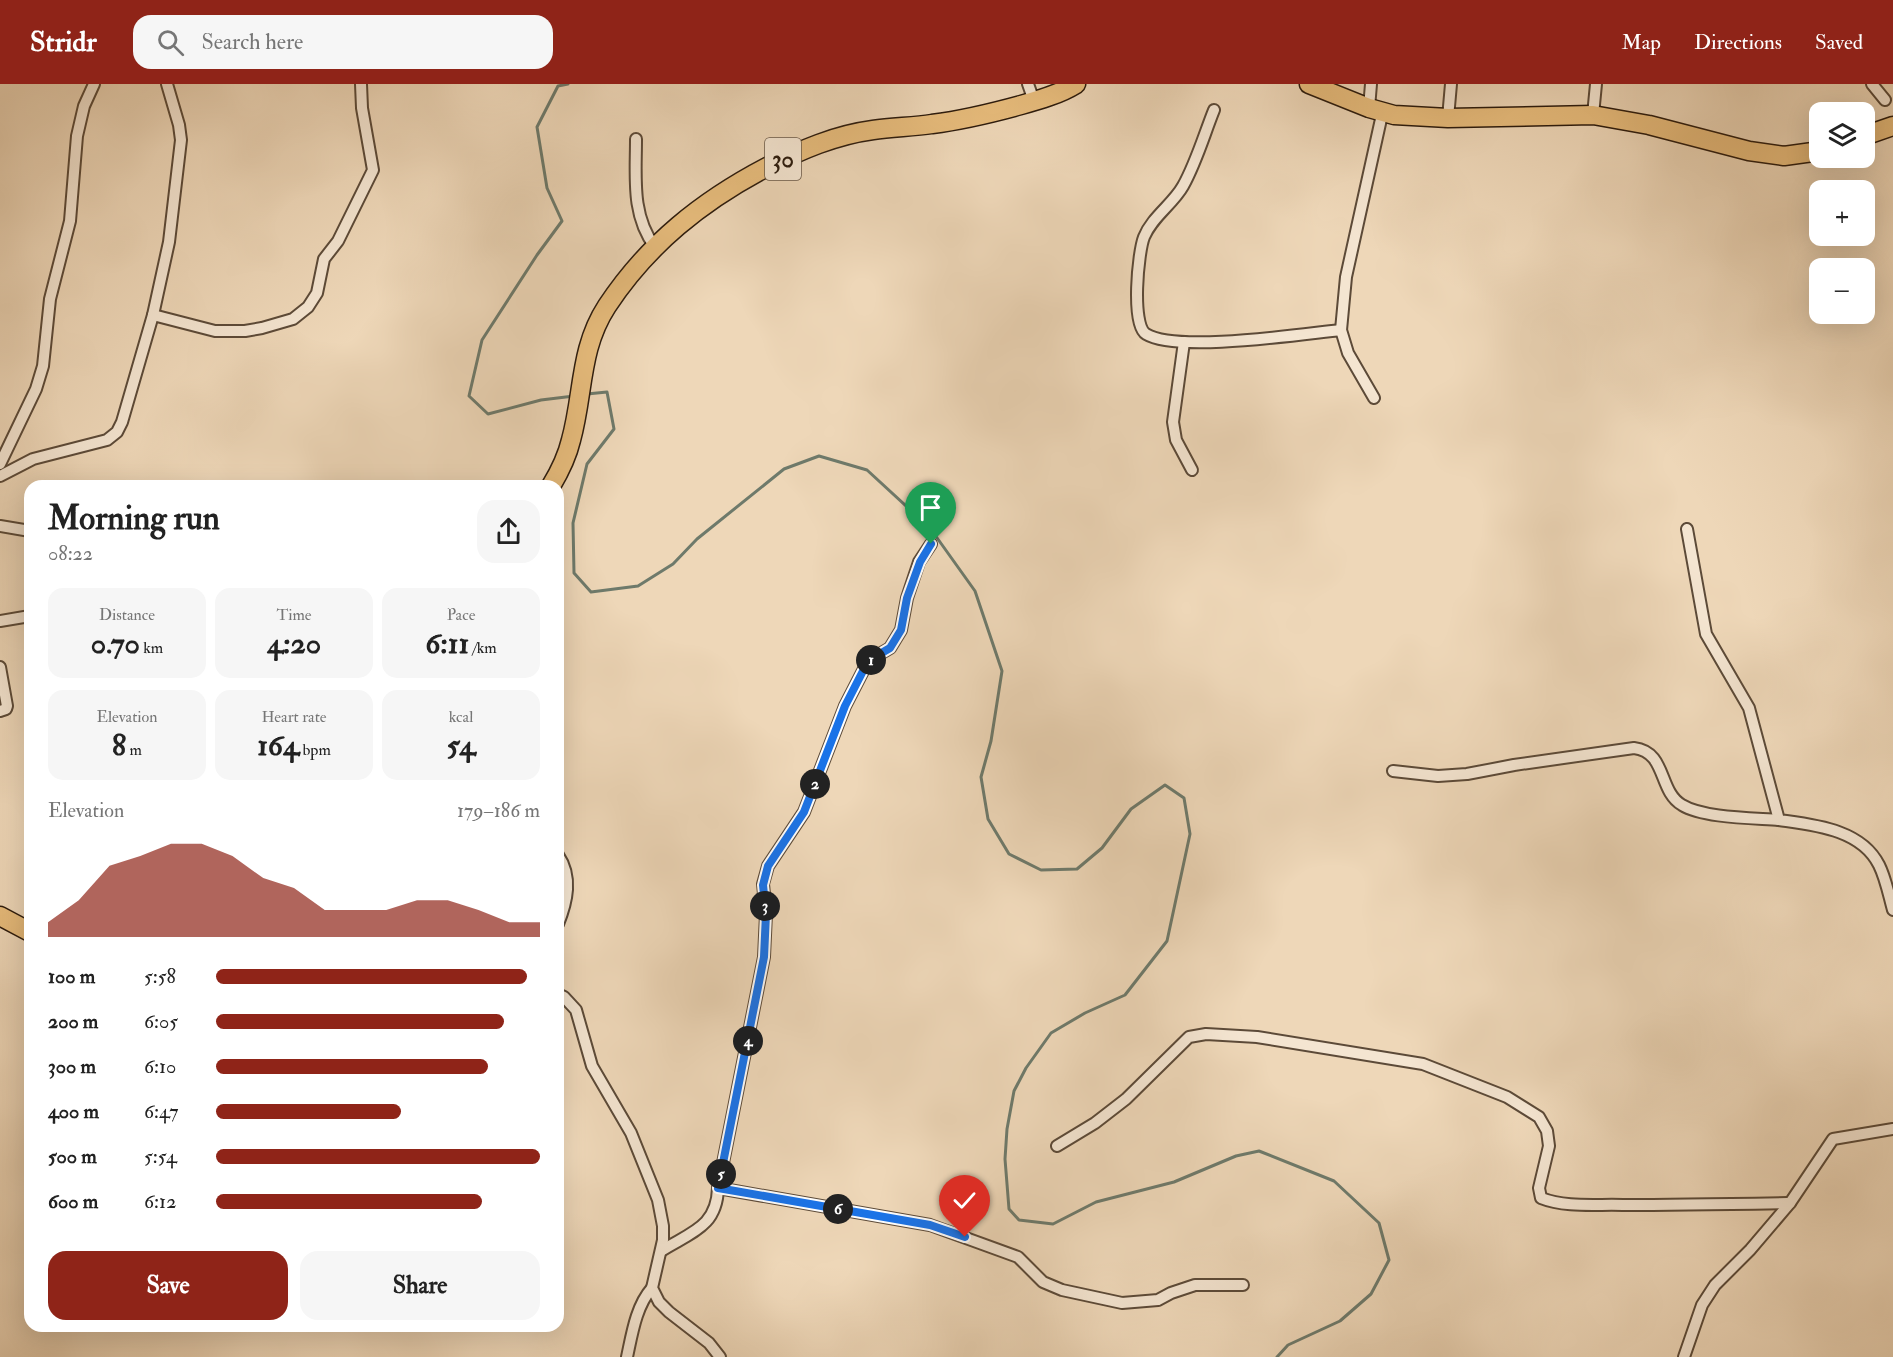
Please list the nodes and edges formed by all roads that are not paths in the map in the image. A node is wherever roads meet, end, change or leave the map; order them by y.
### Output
1 (94, 84) edge
2 (167, 84) edge
3 (361, 84) edge
4 (1028, 84) edge
5 (1076, 84) edge
6 (1309, 84) edge
7 (1371, 84) edge
8 (1450, 84) edge
9 (1596, 84) edge
10 (1872, 84) edge
11 (1885, 100) dead end
12 (1034, 101) junction
13 (1376, 109) junction
14 (1214, 110) dead end
15 (1593, 115) junction
16 (1448, 118) junction
17 (1893, 126) edge
18 (1875, 132) edge
19 (636, 139) dead end
20 (1809, 153) edge
21 (655, 247) junction
22 (153, 315) junction
23 (1341, 330) junction
24 (1184, 342) junction
25 (1374, 398) dead end
26 (0, 464) edge
27 (1192, 470) dead end
28 (0, 476) edge
29 (554, 480) edge
30 (0, 526) edge
31 (1687, 529) dead end
32 (24, 530) edge
33 (931, 544) dead end
34 (24, 617) edge
35 (0, 621) edge
36 (0, 667) edge
37 (0, 711) edge
38 (1393, 771) dead end
39 (1779, 820) junction
40 (564, 872) edge
41 (564, 907) edge
42 (1893, 910) edge
43 (0, 916) edge
44 (24, 929) edge
45 (564, 997) edge
46 (1893, 1129) edge
47 (1057, 1146) dead end
48 (718, 1188) junction
49 (1790, 1203) junction
50 (661, 1251) junction
51 (1243, 1285) dead end
52 (652, 1288) junction
53 (627, 1357) edge
54 (720, 1357) edge
55 (1684, 1357) edge

1 - 26 street
2 - 22 street
3 - 22 street
4 - 12 street
5 - 12 highway, 30
6 - 13 highway
7 - 13 street
8 - 16 street
9 - 15 street
10 - 11 street
12 - 21 highway, 30
13 - 16 highway
13 - 23 street
14 - 24 street
15 - 16 highway
15 - 20 highway
17 - 18 highway
19 - 21 street
21 - 29 highway, 30
22 - 28 street
23 - 24 street
23 - 25 street
24 - 27 street
30 - 32 street
31 - 39 street
33 - 48 street
34 - 35 street
36 - 37 street
38 - 39 street
39 - 42 street
40 - 41 street
43 - 44 highway
45 - 50 street
46 - 49 street
47 - 49 street
48 - 50 street
48 - 51 street
49 - 55 street
50 - 52 street
52 - 53 street
52 - 54 street

